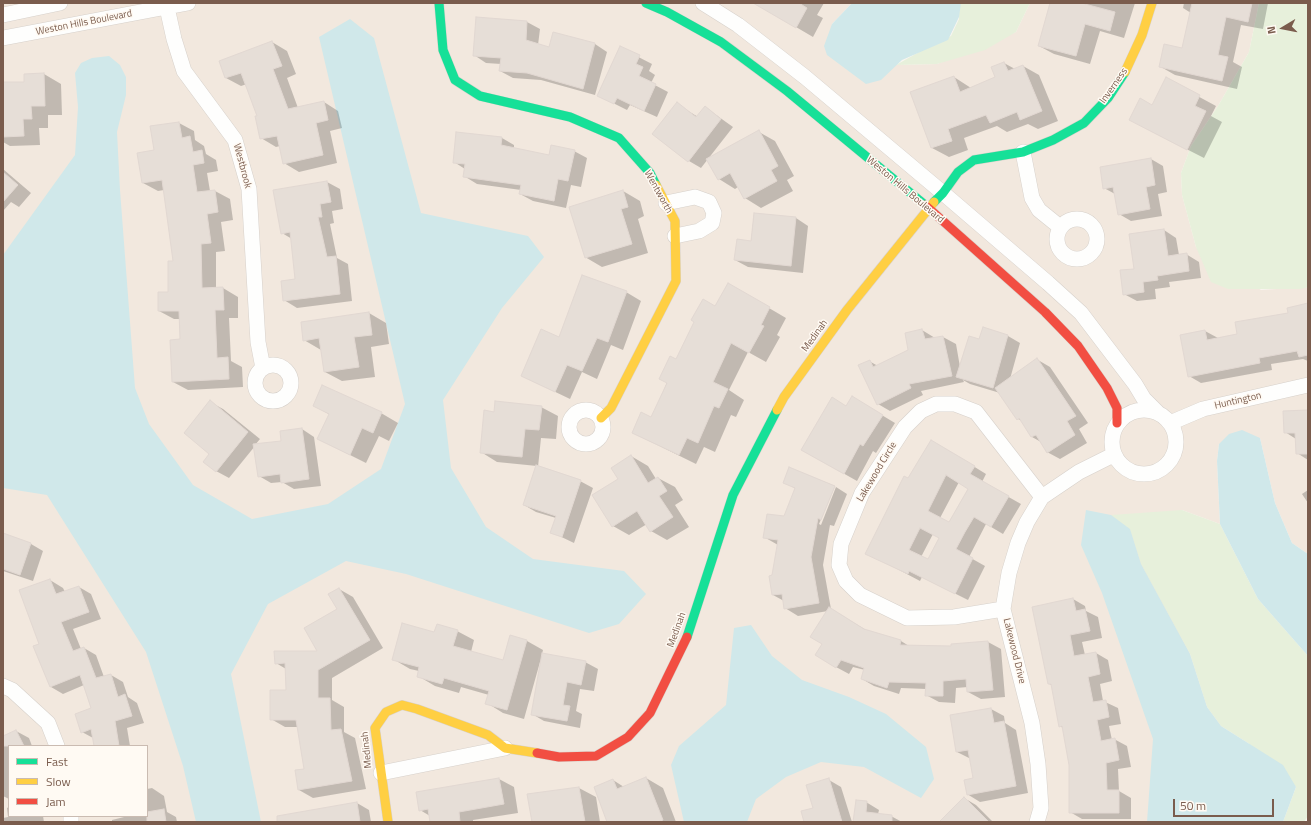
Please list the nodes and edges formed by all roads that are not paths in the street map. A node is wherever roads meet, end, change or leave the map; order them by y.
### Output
1 (60, 3) edge
2 (188, 3) edge
3 (439, 3) edge
4 (646, 3) edge
5 (703, 3) edge
6 (1152, 3) edge
7 (166, 5) edge
8 (3, 15) edge
9 (3, 38) edge
10 (1023, 152) junction
11 (943, 193) junction
12 (666, 204) junction
13 (928, 208) junction
14 (1060, 228) dead end
15 (675, 236) junction
16 (263, 368) dead end
17 (1308, 385) edge
18 (1158, 413) junction
19 (601, 418) dead end
20 (1117, 423) junction
21 (1170, 423) junction
22 (1113, 455) junction
23 (1042, 496) junction
24 (1003, 609) junction
25 (3, 686) edge
26 (57, 745) edge
27 (505, 748) junction
28 (381, 773) junction
29 (388, 822) edge
30 (1037, 822) edge

1 - 8 street
2 - 7 street, Weston Hills Boulevard
3 - 12 street, Wentworth
4 - 13 street, Weston Hills Boulevard
5 - 11 street
6 - 10 street, Inverness
7 - 9 street, Weston Hills Boulevard
7 - 16 street, Westbrook
10 - 11 street, Inverness
10 - 14 street
11 - 13 street, Inverness
11 - 18 street
12 - 15 street, Wentworth
12 - 15 street
13 - 20 street, Weston Hills Boulevard
13 - 27 street, Medinah
15 - 19 street, Wentworth
17 - 21 street, Huntington
18 - 20 street
18 - 21 street
20 - 22 street
21 - 22 street
22 - 23 street, Lakewood Drive
23 - 24 street, Lakewood Drive
23 - 24 street, Lakewood Circle
24 - 30 street, Lakewood Drive
25 - 26 street
27 - 28 street
27 - 28 street, Medinah
28 - 29 street, Medinah

